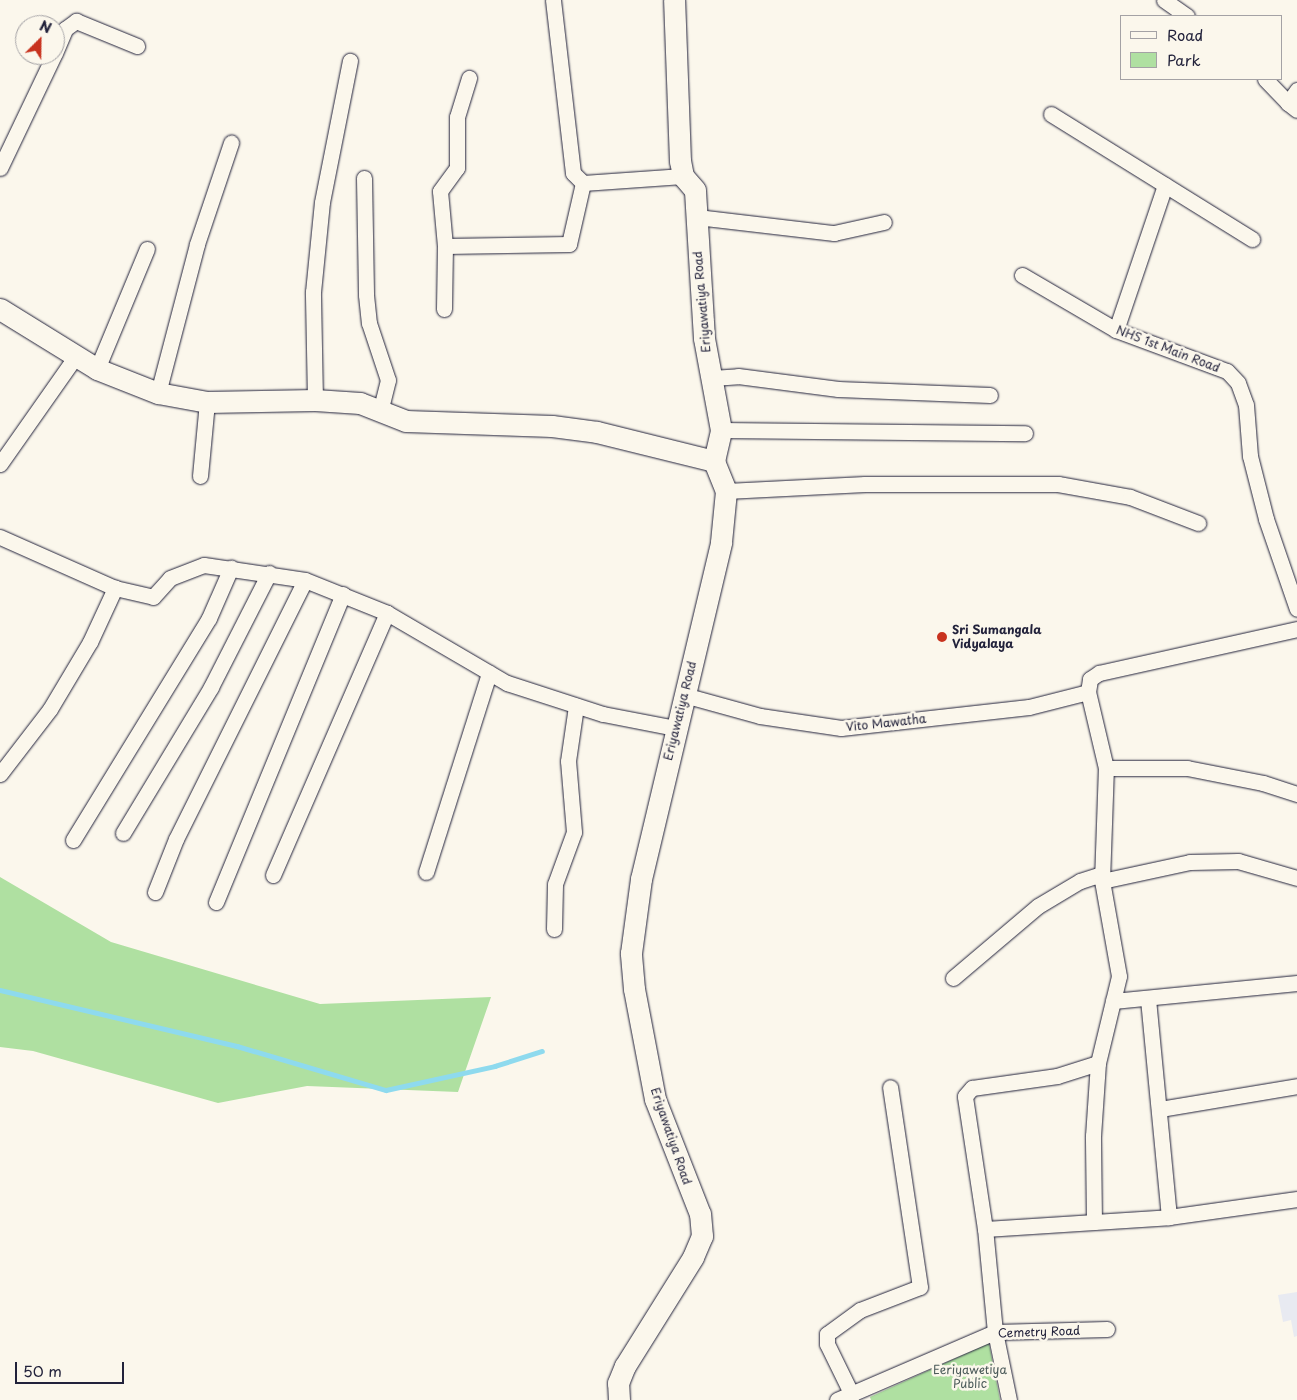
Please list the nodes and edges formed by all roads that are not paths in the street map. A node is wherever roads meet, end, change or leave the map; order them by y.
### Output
1 (553, 0) edge
2 (674, 0) edge
3 (1164, 0) edge
4 (1186, 15) edge
5 (65, 29) edge
6 (137, 46) dead end
7 (350, 61) dead end
8 (49, 65) edge
9 (469, 78) dead end
10 (1266, 80) edge
11 (1297, 90) edge
12 (1292, 106) edge
13 (1051, 114) dead end
14 (231, 142) dead end
15 (0, 168) edge
16 (683, 176) junction
17 (364, 178) dead end
18 (583, 183) junction
19 (1165, 185) junction
20 (697, 217) junction
21 (884, 222) dead end
22 (1252, 239) dead end
23 (445, 246) junction
24 (147, 249) dead end
25 (1022, 275) dead end
26 (0, 308) edge
27 (444, 310) dead end
28 (1116, 330) junction
29 (76, 356) junction
30 (96, 369) junction
31 (712, 378) junction
32 (158, 393) junction
33 (990, 395) dead end
34 (315, 400) junction
35 (207, 402) junction
36 (380, 411) junction
37 (721, 430) junction
38 (1024, 433) dead end
39 (714, 461) junction
40 (0, 464) edge
41 (200, 476) dead end
42 (726, 491) junction
43 (1198, 523) dead end
44 (0, 537) edge
45 (231, 568) junction
46 (269, 573) junction
47 (305, 580) junction
48 (115, 588) junction
49 (343, 594) junction
50 (1297, 609) edge
51 (387, 613) junction
52 (1297, 628) edge
53 (489, 673) junction
54 (1088, 692) junction
55 (684, 695) junction
56 (576, 706) junction
57 (675, 728) junction
58 (1106, 768) junction
59 (0, 774) edge
60 (1297, 794) edge
61 (123, 833) dead end
62 (73, 840) dead end
63 (426, 872) dead end
64 (272, 875) dead end
65 (1102, 878) junction
66 (1297, 878) edge
67 (155, 892) dead end
68 (216, 902) dead end
69 (554, 929) dead end
70 (953, 978) dead end
71 (1297, 983) edge
72 (1148, 999) junction
73 (1114, 1001) junction
74 (1098, 1063) junction
75 (1297, 1086) edge
76 (890, 1087) dead end
77 (1160, 1109) junction
78 (1297, 1199) edge
79 (1169, 1218) junction
80 (1094, 1222) junction
81 (985, 1230) junction
82 (1108, 1329) dead end
83 (995, 1332) junction
84 (860, 1395) edge
85 (619, 1400) edge
86 (837, 1400) edge
87 (1009, 1400) edge

1 - 18 street
2 - 16 street, Eriyawatiya Road
3 - 4 street
5 - 6 street
7 - 34 street
8 - 15 street
9 - 23 street
10 - 12 street
11 - 12 street
13 - 19 street
14 - 32 street
16 - 18 street
16 - 20 street, Eriyawatiya Road
17 - 36 street
18 - 23 street
19 - 22 street
19 - 28 street
20 - 21 street
20 - 31 street, Eriyawatiya Road
23 - 27 street
24 - 30 street
25 - 28 street, NHS 1st Main Road
26 - 29 street
28 - 50 street, NHS 1st Main Road
29 - 30 street
29 - 40 street
30 - 32 street
31 - 33 street
31 - 37 street, Eriyawatiya Road
32 - 35 street
34 - 35 street
34 - 36 street
35 - 41 street
36 - 39 street
37 - 38 street
37 - 39 street, Eriyawatiya Road
39 - 42 street, Eriyawatiya Road
42 - 43 street
42 - 55 street, Eriyawatiya Road
44 - 48 street
45 - 46 street
45 - 48 street
45 - 62 street
46 - 47 street
46 - 61 street
47 - 49 street
47 - 67 street
48 - 59 street
49 - 51 street
49 - 68 street
51 - 53 street
51 - 64 street
52 - 54 street
53 - 56 street
53 - 63 street
54 - 55 street, Vito Mawatha
54 - 58 street
55 - 57 street, Eriyawatiya Road
56 - 57 street
56 - 69 street
57 - 85 street, Eriyawatiya Road
58 - 60 street
58 - 65 street
65 - 66 street
65 - 70 street
65 - 73 street
71 - 72 street
72 - 73 street
72 - 77 street
73 - 74 street
74 - 80 street
74 - 81 street
75 - 77 street
76 - 84 street
77 - 79 street
78 - 79 street
79 - 80 street
80 - 81 street
81 - 83 street
82 - 83 street, Cemetry Road
83 - 84 street, Cemetry Road
83 - 87 street
84 - 86 street, Cemetry Road

